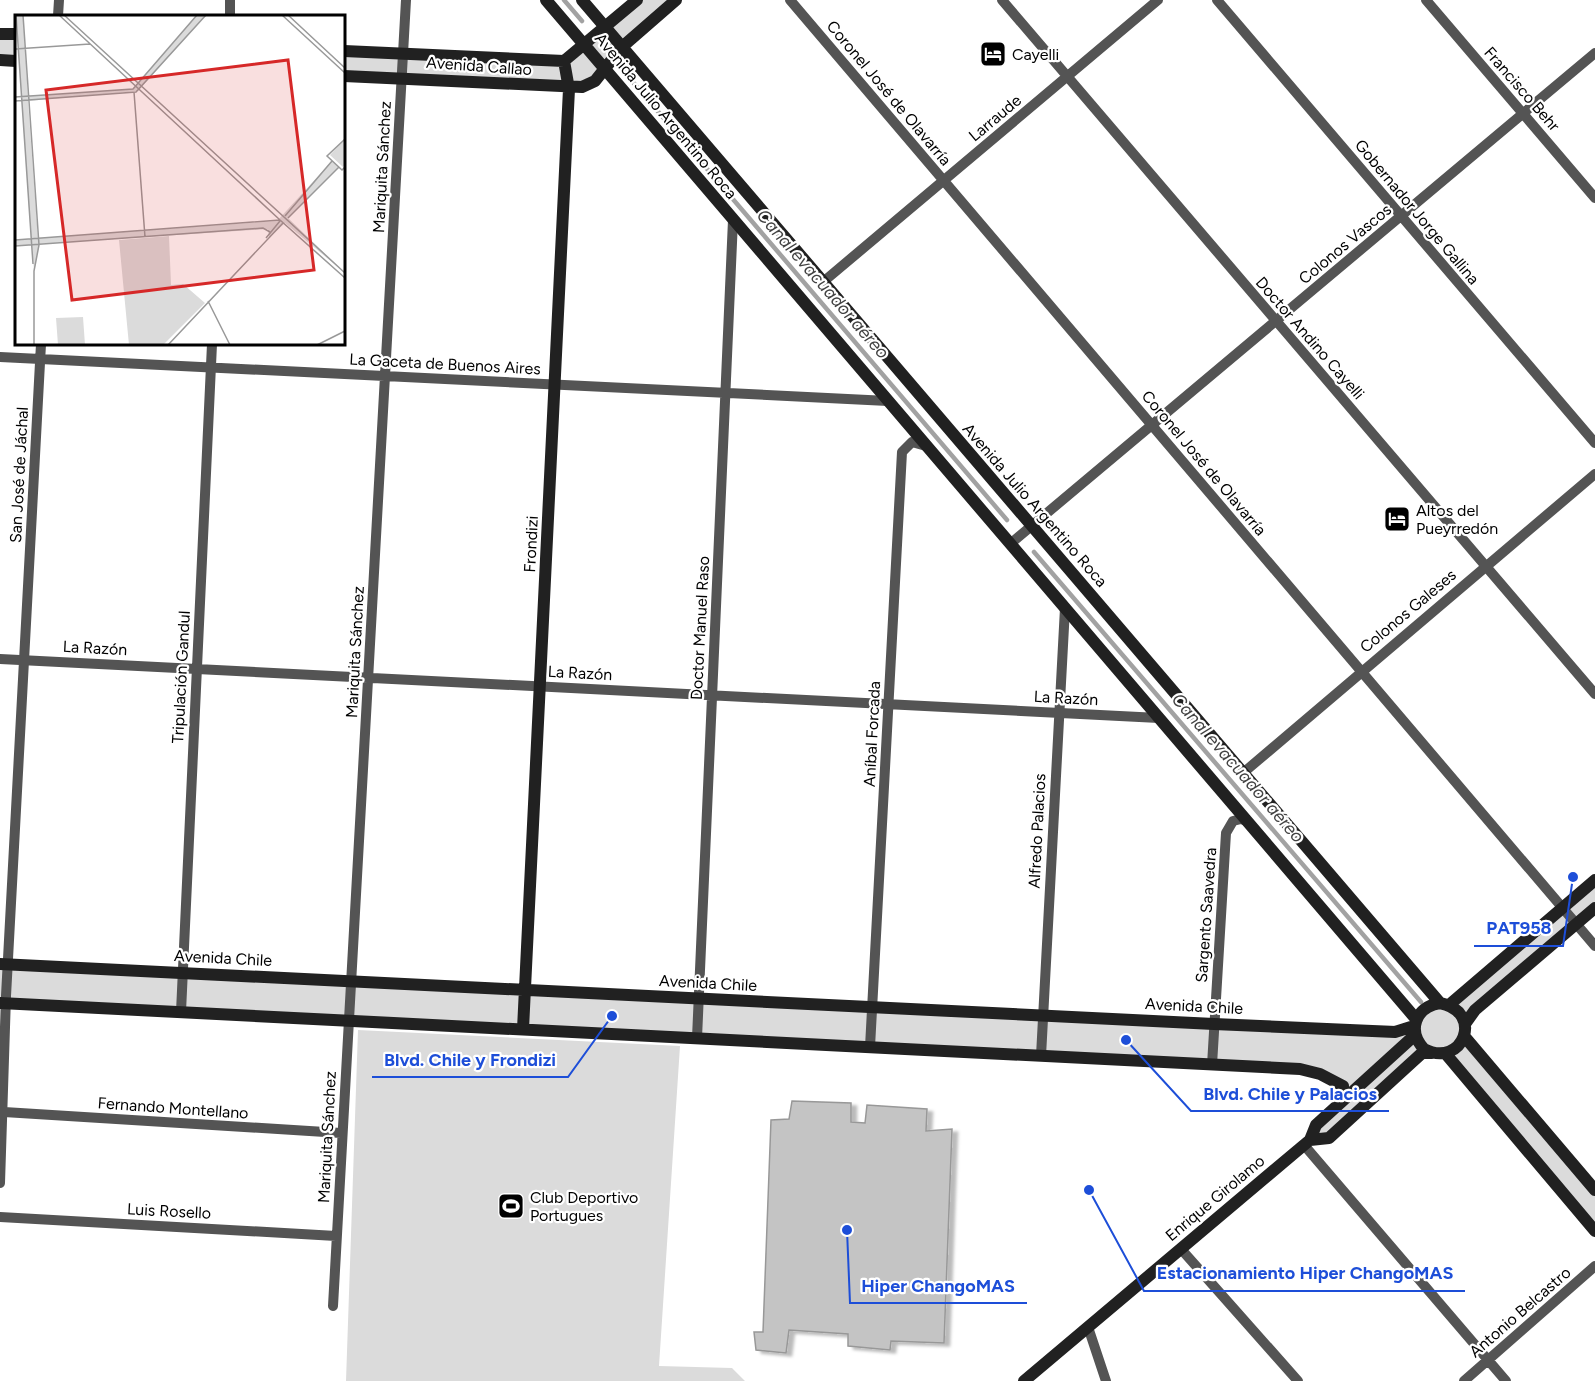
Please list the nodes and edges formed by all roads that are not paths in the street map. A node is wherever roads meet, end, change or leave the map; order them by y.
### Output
1 (59, 0) edge
2 (406, 0) edge
3 (546, 0) edge
4 (582, 0) edge
5 (637, 0) edge
6 (676, 0) edge
7 (790, 0) edge
8 (1002, 0) edge
9 (1158, 0) edge
10 (1217, 0) edge
11 (1426, 0) edge
12 (58, 15) edge
13 (605, 27) junction
14 (0, 33) edge
15 (15, 34) edge
16 (584, 45) junction
17 (622, 47) junction
18 (345, 51) edge
19 (1595, 53) edge
20 (403, 54) junction
21 (0, 60) edge
22 (15, 61) edge
23 (564, 61) junction
24 (603, 68) junction
25 (345, 76) edge
26 (1067, 76) junction
27 (402, 77) junction
28 (569, 88) junction
29 (1523, 113) junction
30 (944, 181) junction
31 (1595, 198) edge
32 (1401, 216) junction
33 (733, 220) junction
34 (823, 282) junction
35 (1276, 321) junction
36 (41, 345) edge
37 (212, 345) edge
38 (0, 357) edge
39 (40, 359) junction
40 (210, 368) junction
41 (385, 375) junction
42 (555, 385) junction
43 (725, 393) junction
44 (888, 401) junction
45 (1152, 426) junction
46 (1595, 443) edge
47 (926, 446) junction
48 (1595, 474) edge
49 (1032, 526) junction
50 (1010, 544) junction
51 (1485, 566) junction
52 (1065, 608) junction
53 (0, 659) edge
54 (24, 660) junction
55 (196, 668) junction
56 (1361, 671) junction
57 (368, 676) junction
58 (541, 686) junction
59 (712, 694) junction
60 (1595, 694) edge
61 (888, 703) junction
62 (1058, 713) junction
63 (1159, 718) junction
64 (1243, 773) junction
65 (1247, 821) junction
66 (1595, 880) edge
67 (1563, 908) junction
68 (1595, 908) edge
69 (1577, 924) junction
70 (1595, 946) edge
71 (4, 964) edge
72 (182, 973) junction
73 (351, 981) junction
74 (525, 990) junction
75 (699, 999) junction
76 (3, 1004) edge
77 (1444, 1004) junction
78 (872, 1007) junction
79 (181, 1012) junction
80 (1043, 1016) junction
81 (349, 1019) junction
82 (1214, 1024) junction
83 (1415, 1027) junction
84 (523, 1029) junction
85 (1465, 1030) junction
86 (697, 1038) junction
87 (870, 1047) junction
88 (1432, 1053) junction
89 (1445, 1053) junction
90 (1041, 1056) junction
91 (1212, 1065) junction
92 (1342, 1101) junction
93 (4, 1112) junction
94 (341, 1133) junction
95 (1307, 1143) junction
96 (0, 1170) edge
97 (0, 1183) edge
98 (1595, 1190) edge
99 (0, 1216) edge
100 (1595, 1231) edge
101 (336, 1236) junction
102 (1181, 1249) junction
103 (1595, 1266) edge
104 (333, 1306) dead end
105 (1088, 1327) junction
106 (1489, 1360) junction
107 (1024, 1381) edge
108 (1106, 1381) edge
109 (1298, 1381) edge
110 (1464, 1381) edge
111 (1506, 1381) edge

1 - 12 street
2 - 20 street, Mariquita Sánchez
3 - 16 main road, Avenida Julio Argentino Roca
4 - 13 main road, Avenida Julio Argentino Roca
5 - 13 main road
6 - 17 main road, Avenida Callao
7 - 30 street, Coronel José de Olavarría
8 - 26 street, Doctor Andino Cayelli
9 - 26 street, Larraude
10 - 32 street, Gobernador Jorge Gallina
11 - 29 street, Francisco Behr
13 - 16 main road
13 - 17 main road, Avenida Julio Argentino Roca
14 - 15 main road
16 - 23 main road
16 - 24 main road, Avenida Julio Argentino Roca
17 - 24 main road, Avenida Callao
17 - 34 main road, Avenida Julio Argentino Roca
18 - 20 main road, Avenida Callao
19 - 29 street, Colonos Vascos
20 - 23 main road, Avenida Callao
20 - 27 street, Mariquita Sánchez
21 - 22 main road
23 - 28 main road, Frondizi
24 - 28 main road, Avenida Callao
24 - 33 main road, Avenida Julio Argentino Roca
25 - 27 main road, Avenida Callao
26 - 30 street, Larraude
26 - 35 street, Doctor Andino Cayelli
27 - 28 main road, Avenida Callao
27 - 41 street, Mariquita Sánchez
28 - 42 main road, Frondizi
29 - 31 street, Francisco Behr
29 - 32 street, Colonos Vascos
30 - 34 street, Larraude
30 - 45 street, Coronel José de Olavarría
32 - 35 street, Colonos Vascos
32 - 46 street, Gobernador Jorge Gallina
33 - 43 street, Doctor Manuel Raso
33 - 44 main road, Avenida Julio Argentino Roca
34 - 49 main road, Avenida Julio Argentino Roca
35 - 45 street, Colonos Vascos
35 - 51 street, Doctor Andino Cayelli
36 - 39 street, San José de Jáchal
37 - 40 street, Tripulación Gandul
38 - 39 street, La Gaceta de Buenos Aires
39 - 40 street, La Gaceta de Buenos Aires
39 - 54 street, San José de Jáchal
40 - 41 street, La Gaceta de Buenos Aires
40 - 55 street, Tripulación Gandul
41 - 42 street, La Gaceta de Buenos Aires
41 - 57 street, Mariquita Sánchez
42 - 43 street, La Gaceta de Buenos Aires
42 - 58 main road, Frondizi
43 - 44 street, La Gaceta de Buenos Aires
43 - 59 street, Doctor Manuel Raso
44 - 47 main road, Avenida Julio Argentino Roca
45 - 49 street, Colonos Vascos
45 - 56 street, Coronel José de Olavarría
47 - 50 main road, Avenida Julio Argentino Roca
47 - 61 street, Aníbal Forcada
48 - 51 street, Colonos Galeses
49 - 50 street, Colonos Vascos
49 - 64 main road, Avenida Julio Argentino Roca
50 - 52 main road, Avenida Julio Argentino Roca
51 - 56 street, Colonos Galeses
51 - 60 street, Doctor Andino Cayelli
52 - 62 street, Alfredo Palacios
52 - 63 main road, Avenida Julio Argentino Roca
53 - 54 street, La Razón
54 - 55 street, La Razón
54 - 71 street, San José de Jáchal
55 - 57 street, La Razón
55 - 72 street, Tripulación Gandul
56 - 64 street, Colonos Galeses
56 - 67 street, Coronel José de Olavarría
57 - 58 street, La Razón
57 - 73 street, Mariquita Sánchez
58 - 59 street, La Razón
58 - 74 main road, Frondizi
59 - 61 street, La Razón
59 - 75 street, Doctor Manuel Raso
61 - 62 street, La Razón
61 - 78 street, Aníbal Forcada
62 - 63 street, La Razón
62 - 80 street, Alfredo Palacios
63 - 65 main road, Avenida Julio Argentino Roca
64 - 77 main road, Avenida Julio Argentino Roca
65 - 82 street, Sargento Saavedra
65 - 83 main road, Avenida Julio Argentino Roca
66 - 67 main road
67 - 69 street, Coronel José de Olavarría
67 - 77 main road
68 - 69 main road
69 - 70 street, Coronel José de Olavarría
69 - 85 main road
71 - 72 main road, Avenida Chile
71 - 76 street, San José de Jáchal
72 - 73 main road, Avenida Chile
72 - 79 street, Tripulación Gandul
73 - 74 main road, Avenida Chile
73 - 81 street, Mariquita Sánchez
74 - 75 main road, Avenida Chile
74 - 84 main road, Frondizi
75 - 78 main road, Avenida Chile
75 - 86 street, Doctor Manuel Raso
76 - 79 main road
76 - 93 street, San José de Jáchal
77 - 83 main road
77 - 85 main road, Avenida Julio Argentino Roca
78 - 80 main road, Avenida Chile
78 - 87 street, Aníbal Forcada
79 - 81 main road
80 - 82 main road, Avenida Chile
80 - 90 street, Alfredo Palacios
81 - 84 main road
81 - 94 street, Mariquita Sánchez
82 - 83 main road, Avenida Chile
82 - 91 street, Sargento Saavedra
83 - 88 main road, Avenida Julio Argentino Roca
83 - 92 main road
84 - 86 main road
85 - 89 main road
85 - 98 main road, Avenida Julio Argentino Roca
86 - 87 main road
87 - 90 main road
88 - 89 main road
88 - 95 main road, Enrique Girolamo
89 - 100 main road
90 - 91 main road
91 - 92 main road
92 - 95 main road
93 - 94 street, Fernando Montellano
93 - 96 street, San José de Jáchal
94 - 101 street, Mariquita Sánchez
95 - 102 main road, Enrique Girolamo
95 - 106 street
96 - 97 street, San José de Jáchal
99 - 101 street, Luis Rosello
101 - 104 street, Mariquita Sánchez
102 - 105 main road, Enrique Girolamo
102 - 109 street
103 - 106 street, Antonio Belcastro
105 - 107 main road, Enrique Girolamo
105 - 108 street
106 - 110 street, Antonio Belcastro
106 - 111 street

